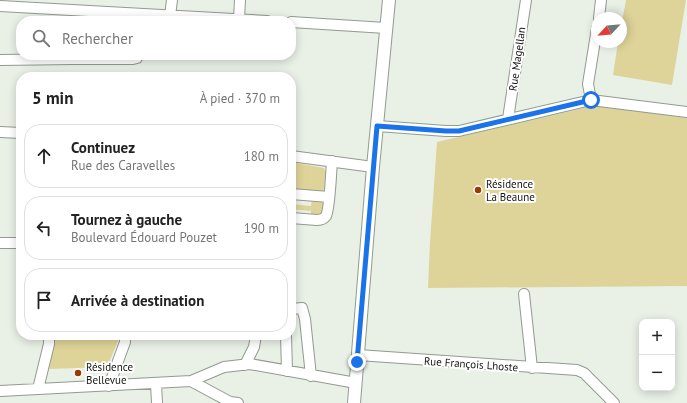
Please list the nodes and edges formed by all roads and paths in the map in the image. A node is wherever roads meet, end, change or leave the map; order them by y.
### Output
1 (172, 0) edge
2 (240, 0) edge
3 (389, 0) edge
4 (526, 0) edge
5 (601, 0) edge
6 (0, 6) edge
7 (600, 12) edge
8 (128, 16) edge
9 (170, 16) edge
10 (239, 16) edge
11 (296, 22) edge
12 (386, 28) junction
13 (594, 48) edge
14 (0, 60) edge
15 (16, 60) edge
16 (591, 100) junction
17 (687, 112) edge
18 (508, 119) junction
19 (377, 126) junction
20 (0, 132) edge
21 (16, 133) edge
22 (296, 157) edge
23 (332, 161) junction
24 (373, 167) junction
25 (296, 194) edge
26 (329, 197) junction
27 (296, 218) edge
28 (0, 243) edge
29 (16, 243) edge
30 (524, 294) dead end
31 (296, 309) edge
32 (49, 340) edge
33 (125, 340) edge
34 (255, 340) edge
35 (286, 340) edge
36 (358, 355) junction
37 (245, 365) junction
38 (532, 368) junction
39 (288, 371) junction
40 (311, 376) junction
41 (191, 382) junction
42 (156, 384) junction
43 (356, 384) junction
44 (109, 386) junction
45 (38, 389) junction
46 (0, 391) edge
47 (157, 403) edge
48 (238, 403) edge
49 (354, 403) edge
50 (614, 403) edge

1 - 9 street
2 - 10 street
3 - 12 street
4 - 18 street, Rue Magellan
5 - 7 street
6 - 8 street
11 - 12 street
12 - 19 street
13 - 16 street
14 - 15 street
16 - 17 street
16 - 18 street
18 - 19 street
19 - 24 street
20 - 21 street
22 - 23 street
23 - 24 street
23 - 26 street
24 - 36 street
25 - 26 street
26 - 27 street
28 - 29 street
30 - 38 street
31 - 40 street
32 - 45 street
33 - 44 street
34 - 37 street
35 - 39 street
36 - 38 street, Rue François Lhoste
36 - 43 street
37 - 39 street
37 - 41 street
38 - 50 street, Rue François Lhoste
39 - 40 street
40 - 43 street
41 - 42 street
41 - 48 street
42 - 44 street
42 - 47 street
43 - 49 street
44 - 45 street
45 - 46 street

